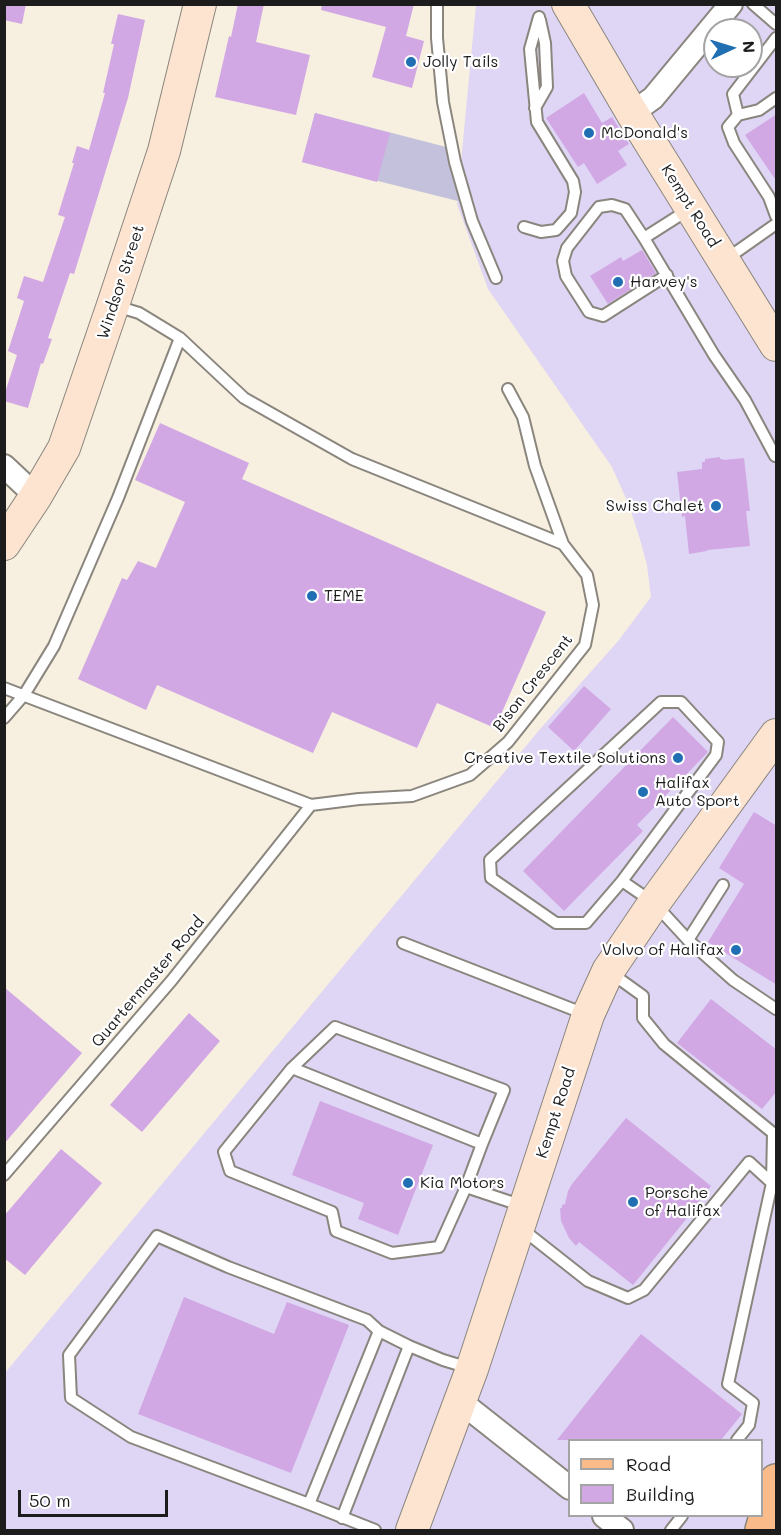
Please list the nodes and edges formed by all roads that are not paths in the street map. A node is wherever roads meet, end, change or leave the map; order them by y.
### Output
1 (200, 4) edge
2 (437, 4) edge
3 (568, 4) edge
4 (731, 4) edge
5 (753, 4) edge
6 (777, 24) edge
7 (777, 38) edge
8 (777, 98) edge
9 (535, 108) junction
10 (632, 113) junction
11 (738, 115) junction
12 (691, 208) junction
13 (777, 216) edge
14 (777, 224) edge
15 (524, 227) dead end
16 (644, 238) junction
17 (725, 260) junction
18 (667, 275) junction
19 (496, 278) dead end
20 (113, 305) junction
21 (180, 338) junction
22 (777, 345) edge
23 (508, 389) dead end
24 (775, 456) dead end
25 (4, 465) edge
26 (36, 496) junction
27 (4, 544) edge
28 (562, 544) junction
29 (4, 688) edge
30 (24, 695) junction
31 (4, 718) edge
32 (777, 735) edge
33 (311, 805) junction
34 (622, 881) junction
35 (723, 885) dead end
36 (654, 903) junction
37 (688, 940) junction
38 (403, 943) dead end
39 (608, 971) junction
40 (777, 1009) edge
41 (588, 1015) junction
42 (292, 1068) junction
43 (775, 1130) edge
44 (482, 1144) junction
45 (4, 1175) edge
46 (772, 1182) junction
47 (466, 1186) junction
48 (523, 1217) junction
49 (378, 1331) junction
50 (409, 1346) junction
51 (472, 1369) junction
52 (461, 1402) junction
53 (738, 1439) edge
54 (777, 1481) edge
55 (568, 1486) edge
56 (309, 1504) junction
57 (606, 1517) edge
58 (678, 1517) edge
59 (342, 1518) junction
60 (375, 1530) edge
61 (412, 1530) edge
62 (622, 1530) edge
63 (671, 1530) edge
64 (762, 1530) edge

1 - 20 street, Windsor Street
2 - 19 lane
3 - 10 street, Kempt Road
4 - 10 street
5 - 6 lane
7 - 11 lane
8 - 11 lane
9 - 9 lane
9 - 15 lane
10 - 12 street, Kempt Road
11 - 13 lane
12 - 16 lane
12 - 17 street, Kempt Road
14 - 17 lane
16 - 18 lane
16 - 18 lane
17 - 22 street, Kempt Road
18 - 24 lane
20 - 21 lane, Bison Crescent
20 - 26 street, Windsor Street
21 - 28 lane, Bison Crescent
21 - 30 lane
23 - 28 lane
25 - 26 street
26 - 27 street, Windsor Street
28 - 33 lane, Bison Crescent
29 - 30 lane, Bison Crescent
30 - 31 lane
30 - 33 lane, Bison Crescent
32 - 36 street, Kempt Road
33 - 45 lane, Quartermaster Road
34 - 34 lane
34 - 36 lane
35 - 37 lane
36 - 37 lane
36 - 39 street, Kempt Road
37 - 40 lane
38 - 41 lane
39 - 41 street, Kempt Road
39 - 43 lane
41 - 48 street, Kempt Road
42 - 44 lane
42 - 44 lane
42 - 47 lane
43 - 46 lane
44 - 47 lane
46 - 48 lane
46 - 53 lane
47 - 48 lane
48 - 51 street, Kempt Road
49 - 50 lane
49 - 56 lane
49 - 56 lane
50 - 51 lane
50 - 59 lane
51 - 52 street, Kempt Road
52 - 55 street
52 - 61 street, Kempt Road
54 - 64 main road
56 - 59 lane
57 - 62 street
58 - 63 lane
59 - 60 lane

